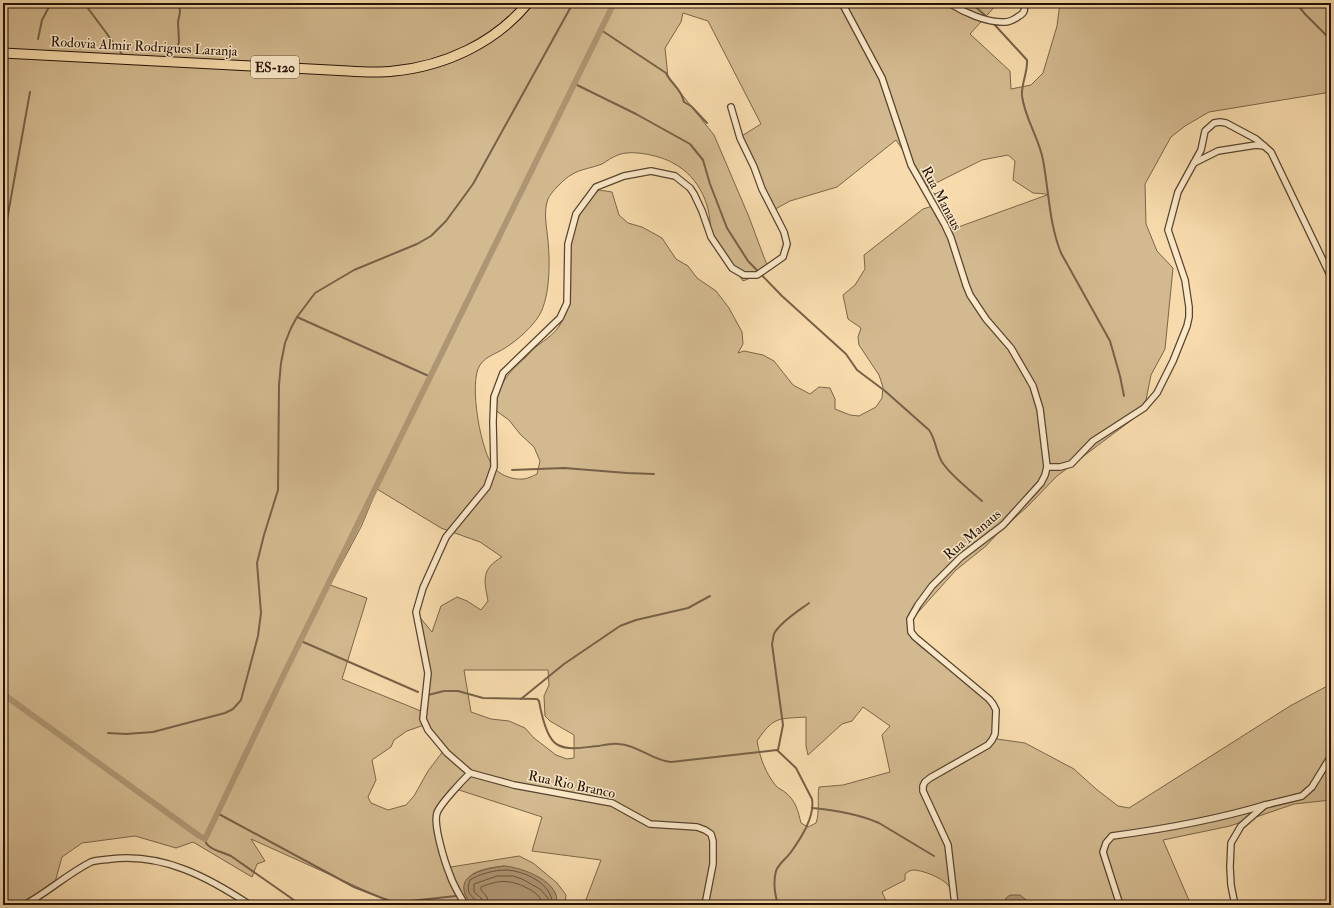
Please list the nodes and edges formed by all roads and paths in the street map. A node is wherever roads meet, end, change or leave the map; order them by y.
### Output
1 (528, 3) edge
2 (842, 3) edge
3 (949, 3) edge
4 (1024, 3) edge
5 (3, 53) edge
6 (731, 107) dead end
7 (1266, 147) junction
8 (1194, 163) junction
9 (1331, 277) edge
10 (1047, 467) junction
11 (1331, 756) edge
12 (470, 773) junction
13 (1265, 805) junction
14 (24, 905) edge
15 (250, 905) edge
16 (465, 905) edge
17 (705, 905) edge
18 (955, 905) edge
19 (1120, 905) edge
20 (1235, 905) edge

1 - 5 main road, Rodovia Almir Rodrigues Laranja / ES-120
2 - 10 street, Rua Manaus
3 - 4 street
6 - 12 street
7 - 8 street
7 - 8 street
7 - 9 street
8 - 10 street
10 - 18 street, Rua Manaus
11 - 13 street
12 - 16 street
12 - 17 street, Rua Rio Branco
13 - 19 street
13 - 20 street
14 - 15 street

